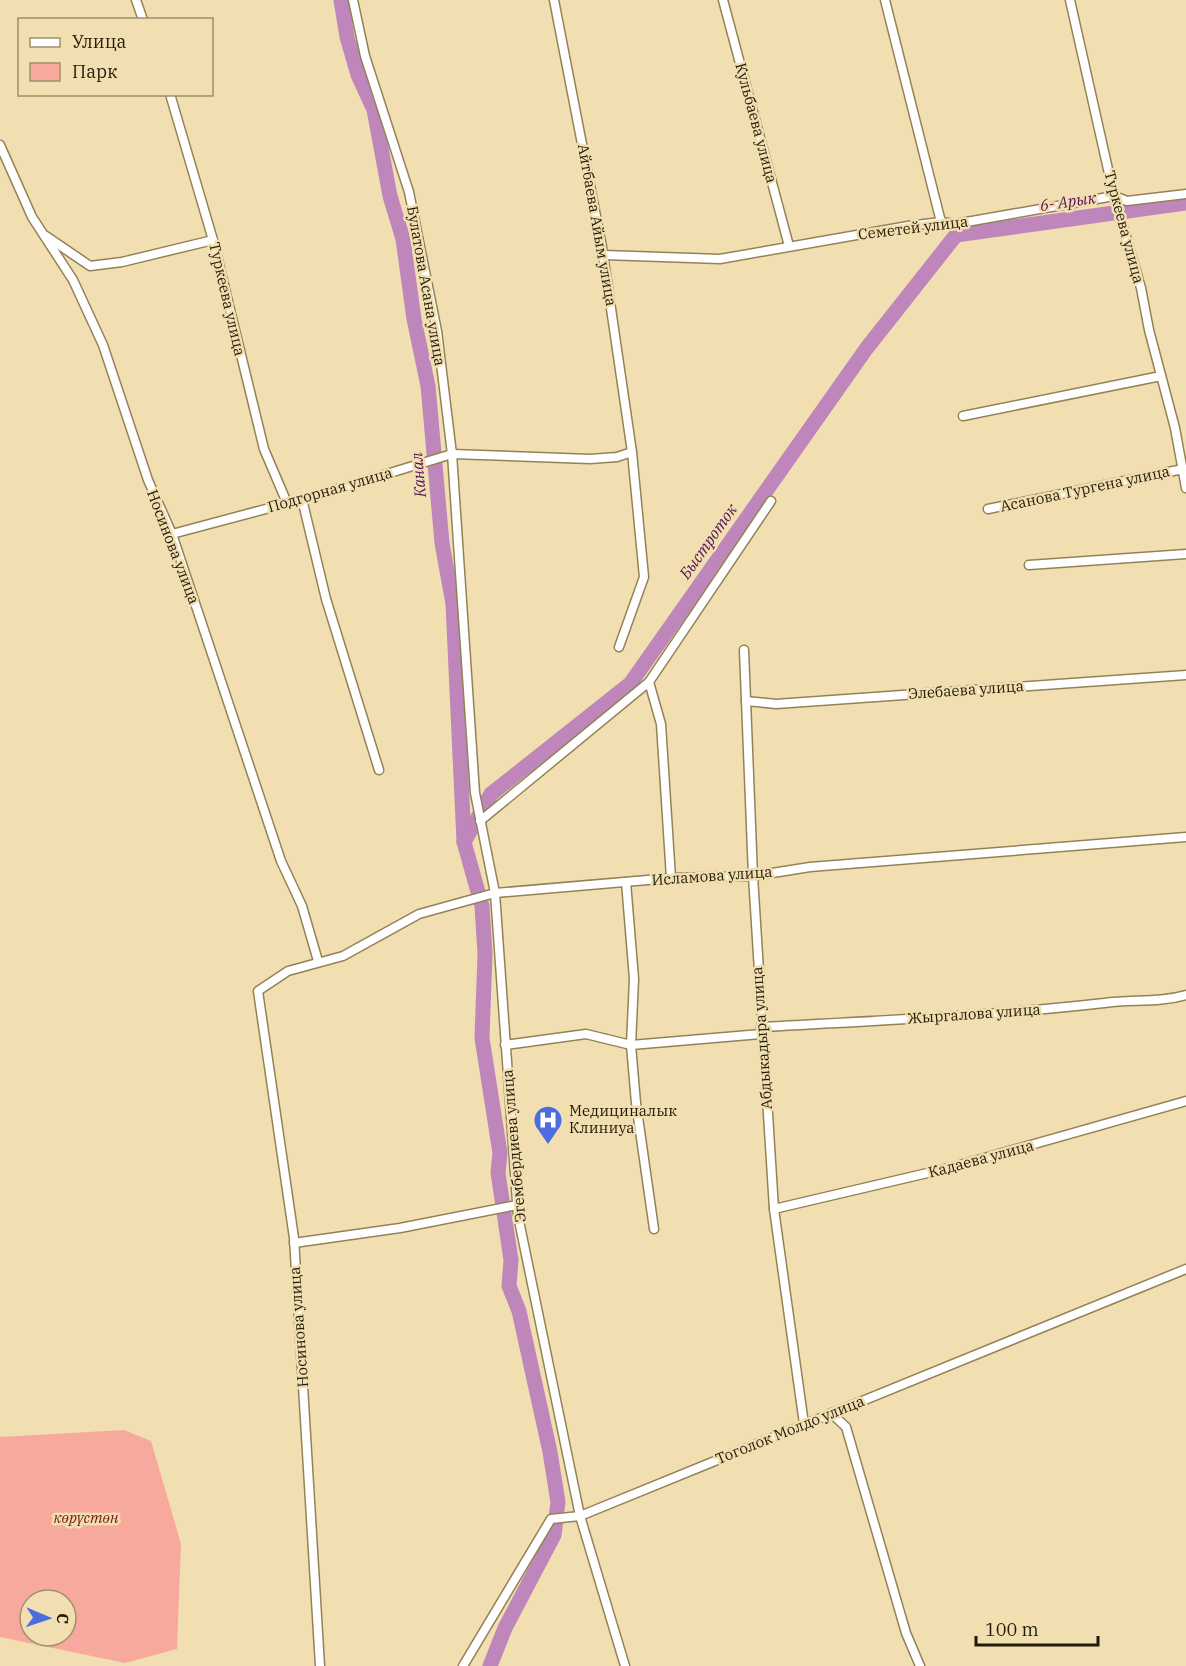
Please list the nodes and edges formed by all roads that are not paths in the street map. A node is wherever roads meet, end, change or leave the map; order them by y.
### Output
1 (136, 0) edge
2 (354, 0) edge
3 (554, 0) edge
4 (723, 0) edge
5 (885, 0) edge
6 (1070, 0) edge
7 (142, 18) edge
8 (171, 96) edge
9 (0, 146) edge
10 (1186, 194) edge
11 (1114, 196) junction
12 (941, 222) junction
13 (44, 235) junction
14 (213, 240) junction
15 (789, 246) junction
16 (604, 255) junction
17 (1161, 376) junction
18 (963, 416) dead end
19 (632, 452) junction
20 (452, 454) junction
21 (1183, 470) junction
22 (1186, 488) edge
23 (302, 499) junction
24 (771, 501) dead end
25 (287, 503) junction
26 (988, 509) dead end
27 (172, 534) junction
28 (1186, 554) edge
29 (1029, 565) dead end
30 (464, 616) joint
31 (619, 647) dead end
32 (744, 650) dead end
33 (1186, 675) edge
34 (649, 682) junction
35 (747, 701) junction
36 (379, 770) dead end
37 (480, 821) junction
38 (1186, 837) edge
39 (753, 876) junction
40 (671, 878) junction
41 (626, 882) junction
42 (495, 893) junction
43 (318, 961) junction
44 (258, 991) joint
45 (1186, 995) edge
46 (761, 1031) junction
47 (505, 1045) junction
48 (631, 1045) junction
49 (1186, 1101) edge
50 (518, 1205) junction
51 (774, 1209) junction
52 (654, 1229) dead end
53 (294, 1243) junction
54 (1186, 1269) edge
55 (831, 1413) junction
56 (804, 1424) junction
57 (580, 1516) junction
58 (320, 1666) edge
59 (463, 1666) edge
60 (625, 1666) edge
61 (920, 1666) edge

1 - 7 street
2 - 20 street, Булатова Асана улица
3 - 16 street, Айтбаева Айым улица
4 - 15 street, Кульбаева улица
5 - 12 street
6 - 11 street, Туркеева улица
8 - 14 street, Туркеева улица
9 - 13 street, Носинова улица
10 - 11 street, Семетей улица
11 - 12 street, Семетей улица
11 - 17 street, Туркеева улица
12 - 15 street, Семетей улица
13 - 14 street
13 - 27 street, Носинова улица
14 - 25 street, Туркеева улица
15 - 16 street, Семетей улица
16 - 19 street, Айтбаева Айым улица
17 - 18 street
17 - 21 street, Туркеева улица
19 - 20 street, Подгорная улица
19 - 31 street, Айтбаева Айым улица
20 - 23 street, Подгорная улица
20 - 30 street, Булатова Асана улица
21 - 22 street, Туркеева улица
21 - 26 street, Асанова Тургена улица
23 - 25 street, Подгорная улица
23 - 36 street
24 - 34 street
25 - 27 street, Подгорная улица
27 - 43 street, Носинова улица
28 - 29 street
30 - 37 street, Эгембердиева улица
32 - 35 street, Абдыкадыра улица
33 - 35 street, Элебаева улица
34 - 37 street
34 - 40 street
35 - 39 street, Абдыкадыра улица
37 - 42 street, Эгембердиева улица
38 - 39 street, Исламова улица
39 - 40 street, Исламова улица
39 - 46 street, Абдыкадыра улица
40 - 41 street, Исламова улица
41 - 42 street, Исламова улица
41 - 48 street
42 - 43 street, Исламова улица
42 - 47 street, Эгембердиева улица
43 - 44 street, Исламова улица
44 - 53 street, Носинова улица
45 - 46 street, Жыргалова улица
46 - 48 street, Жыргалова улица
46 - 51 street, Абдыкадыра улица
47 - 48 street, Жыргалова улица
47 - 50 street, Эгембердиева улица
48 - 52 street
49 - 51 street, Кадаева улица
50 - 53 street
50 - 57 street, Эгембердиева улица
51 - 56 street, Абдыкадыра улица
53 - 58 street, Носинова улица
54 - 55 street, Тоголок Молдо улица
55 - 56 street, Тоголок Молдо улица
55 - 61 street
56 - 57 street, Тоголок Молдо улица
57 - 59 street, Тоголок Молдо улица
57 - 60 street, Эгембердиева улица

